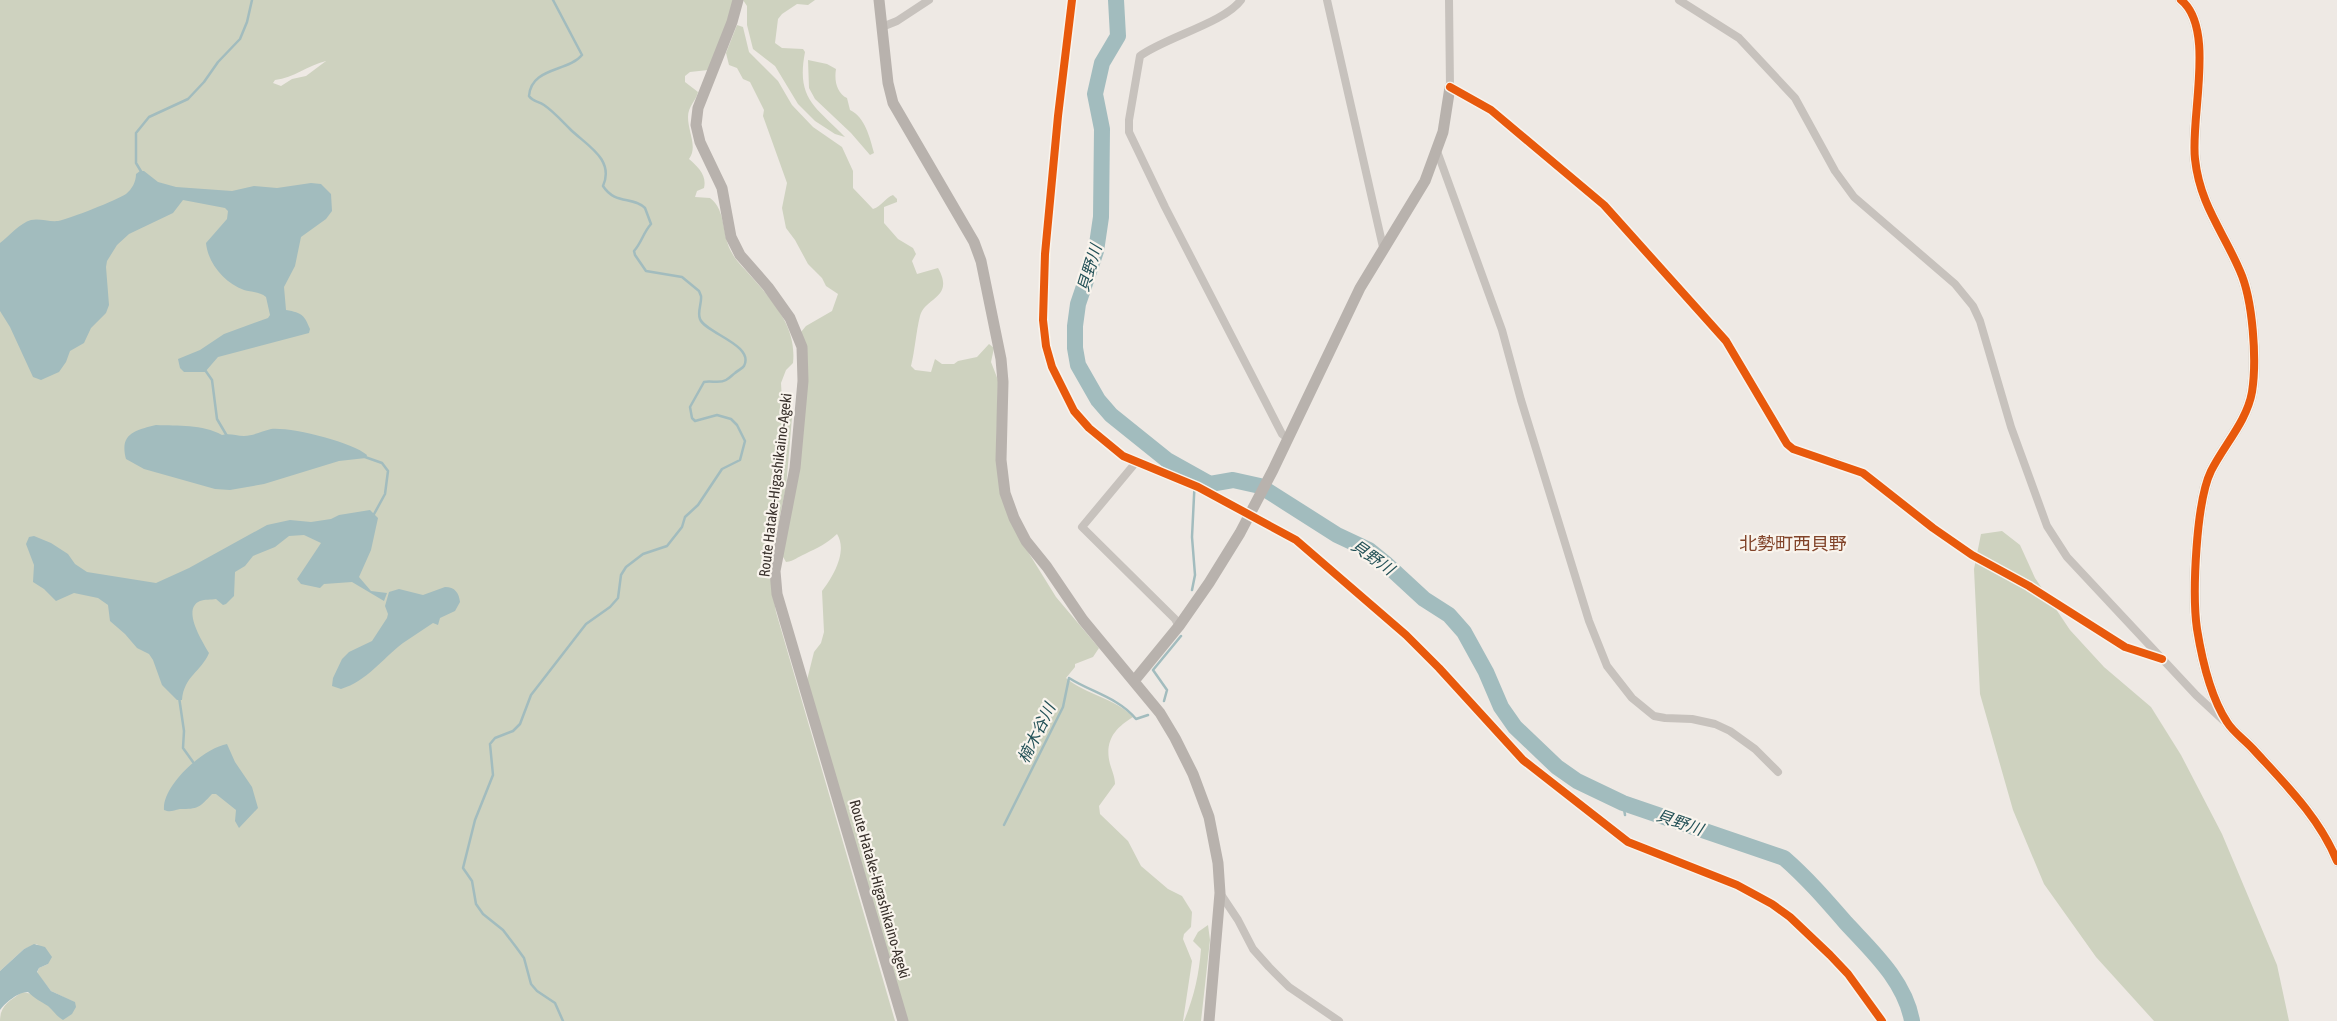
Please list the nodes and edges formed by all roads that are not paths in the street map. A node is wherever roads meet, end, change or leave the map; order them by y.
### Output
1 (738, 0) edge
2 (878, 0) edge
3 (1072, 0) edge
4 (1242, 0) edge
5 (1327, 0) edge
6 (1449, 0) edge
7 (1679, 0) edge
8 (2181, 0) edge
9 (925, 1) edge
10 (882, 27) junction
11 (1450, 86) junction
12 (1437, 152) junction
13 (1384, 247) junction
14 (1288, 439) junction
15 (1137, 461) junction
16 (1249, 514) junction
17 (1179, 626) junction
18 (2162, 659) junction
19 (1134, 681) junction
20 (2228, 725) junction
21 (1778, 772) dead end
22 (2337, 861) edge
23 (1220, 893) junction
24 (903, 1021) edge
25 (1209, 1021) edge
26 (1339, 1021) edge
27 (1882, 1021) edge

1 - 24 street, Route Hatake-Higashikaino-Ageki
2 - 10 street
3 - 15 street
4 - 14 street
5 - 13 street
6 - 11 street
7 - 18 street
8 - 20 street
9 - 10 street
10 - 19 street
11 - 12 street
11 - 18 street
12 - 13 street
12 - 21 street
13 - 14 street
14 - 16 street
15 - 16 street
15 - 17 street
16 - 17 street
16 - 27 street
17 - 19 street
18 - 20 street
19 - 23 street
20 - 22 street
23 - 25 street
23 - 26 street

